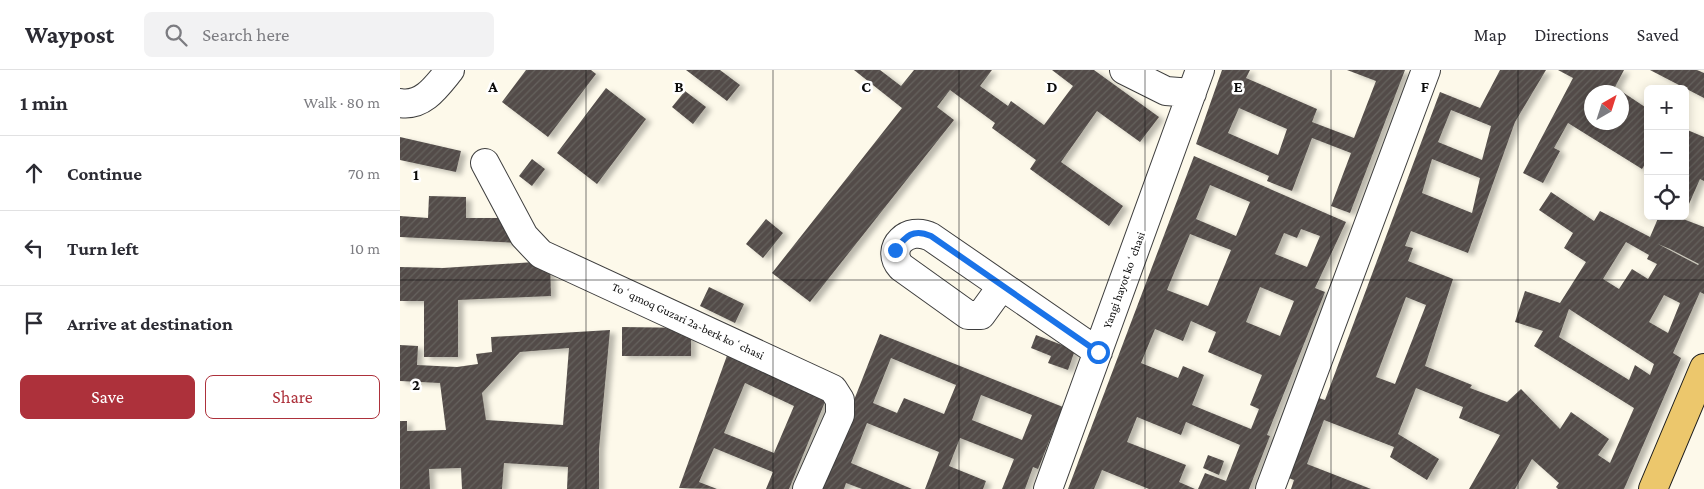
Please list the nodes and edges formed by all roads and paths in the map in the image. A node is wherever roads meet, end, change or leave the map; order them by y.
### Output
1 (450, 70) edge
2 (1124, 70) edge
3 (1426, 70) edge
4 (1196, 82) edge
5 (400, 103) edge
6 (485, 162) dead end
7 (1002, 286) dead end
8 (1098, 352) junction
9 (1704, 368) edge
10 (807, 489) edge
11 (1048, 489) edge
12 (1270, 489) edge
13 (1653, 489) edge

1 - 5 street
2 - 4 street
3 - 12 street
4 - 8 street, Yangi hayot koʻchasi
6 - 10 street, Toʻqmoq Guzari 2a-berk koʻchasi
7 - 8 street
8 - 11 street, Yangi hayot koʻchasi
9 - 13 main road

